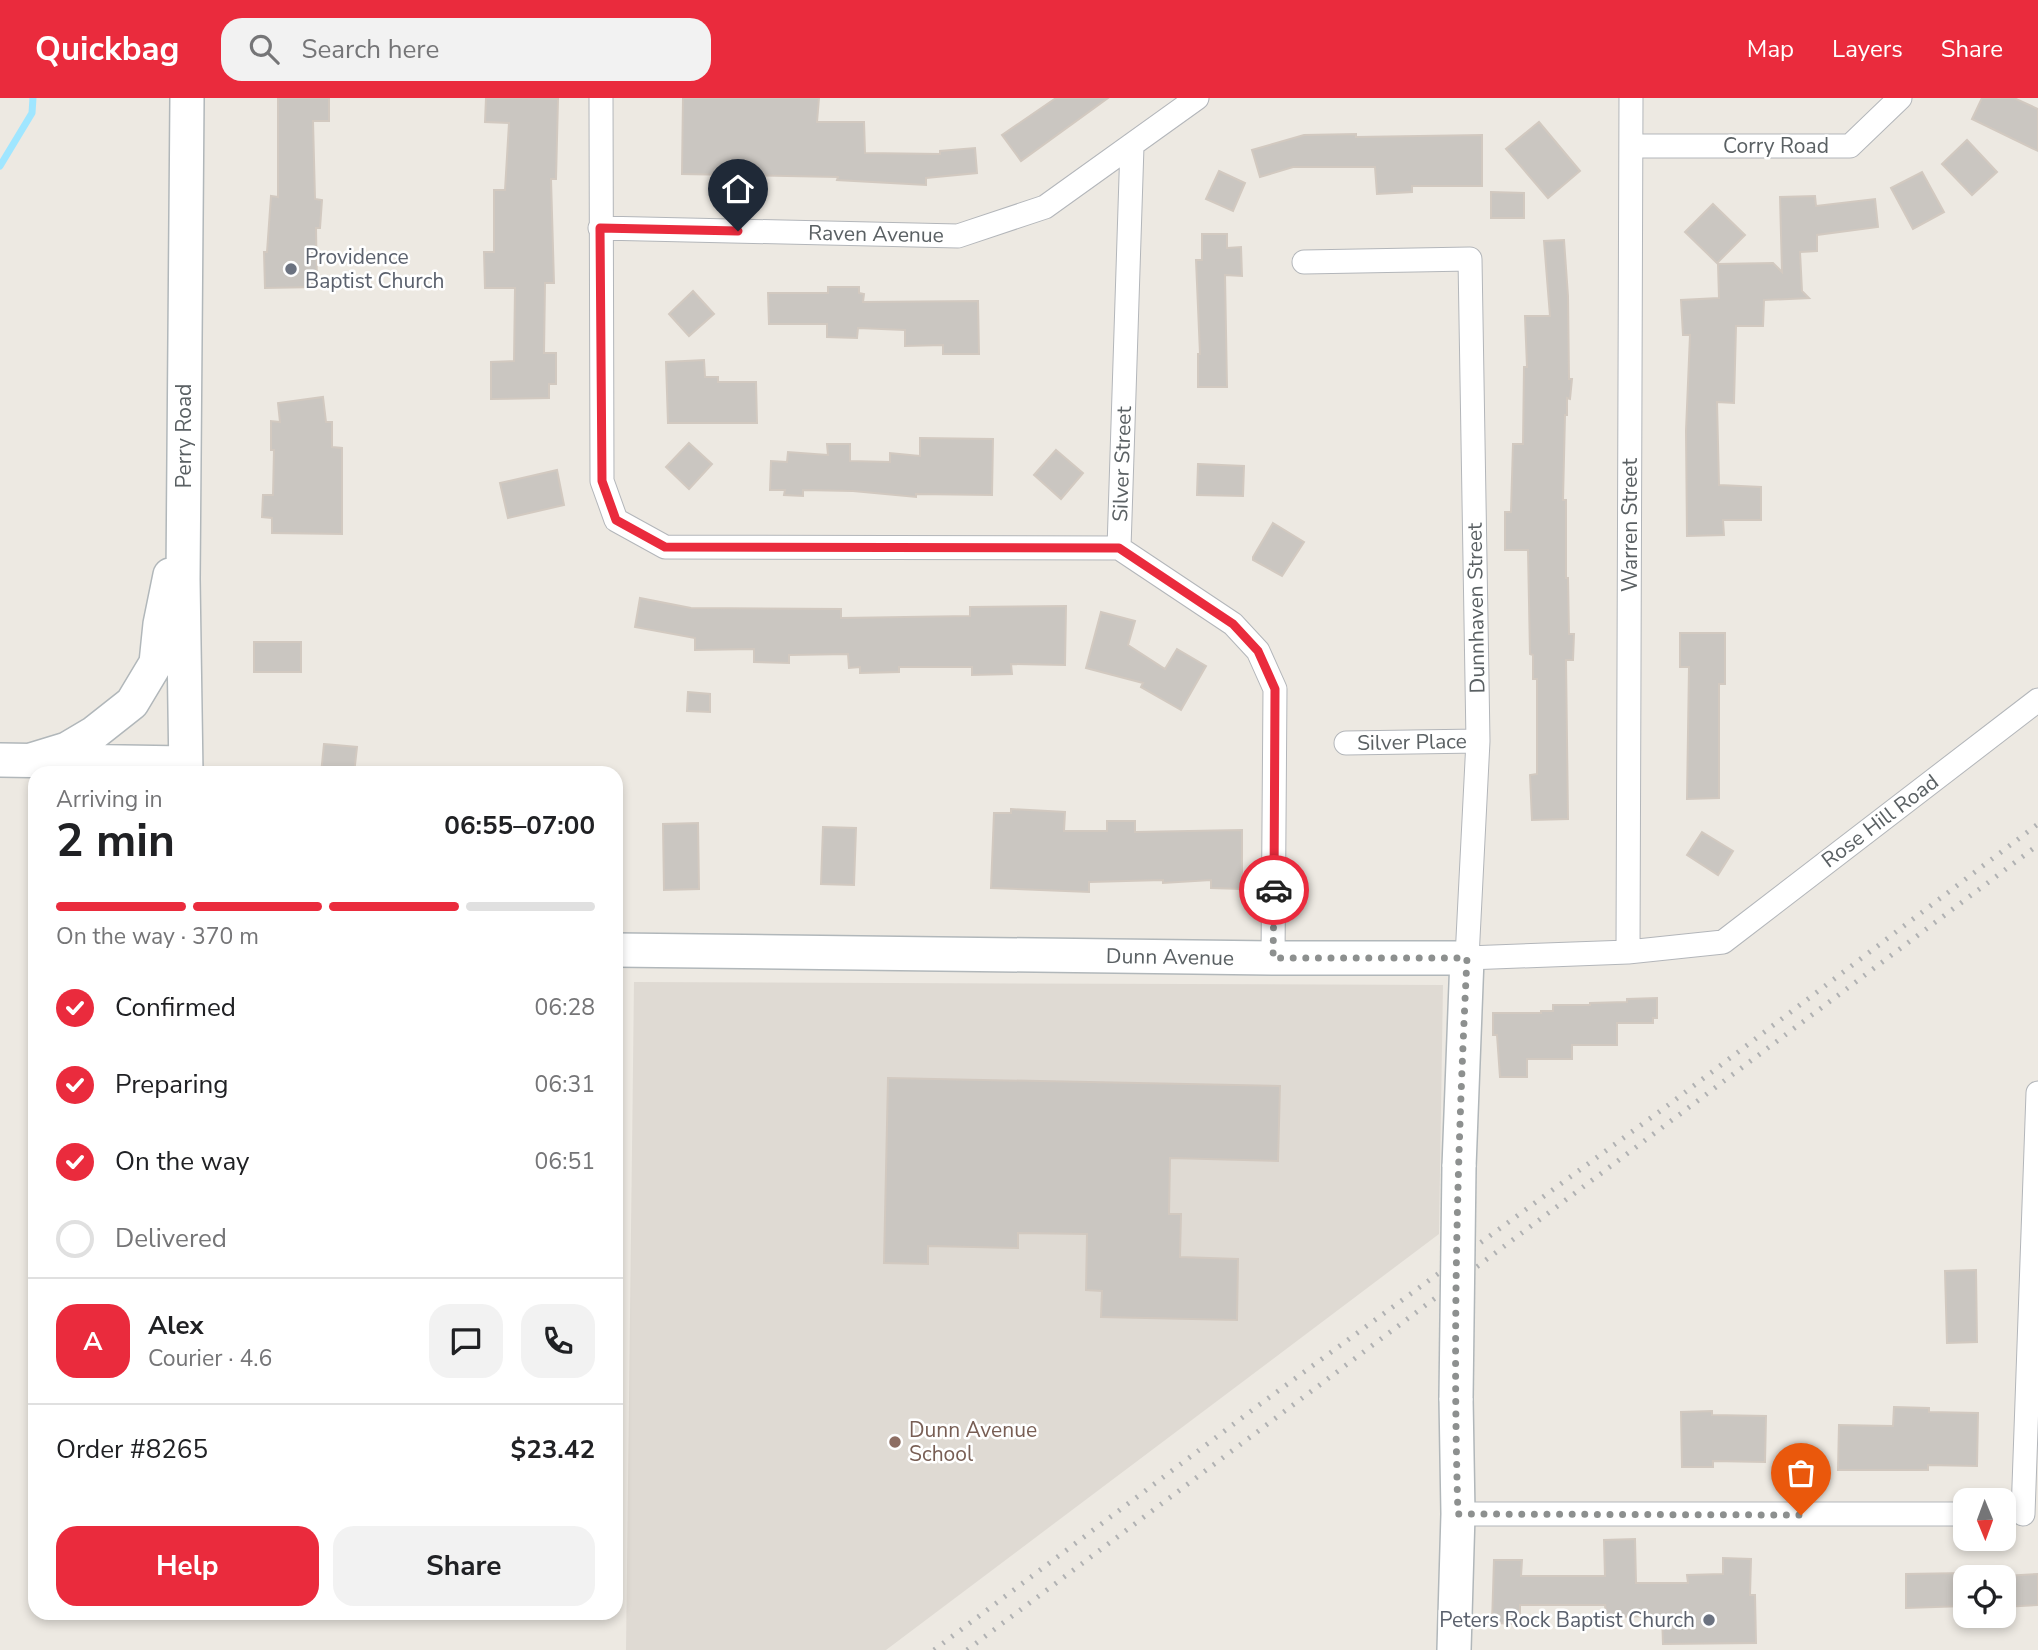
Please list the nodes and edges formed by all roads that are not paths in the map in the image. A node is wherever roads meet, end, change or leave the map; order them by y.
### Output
1 (187, 98) edge
2 (601, 98) edge
3 (1197, 98) edge
4 (1631, 98) edge
5 (1900, 98) edge
6 (1132, 146) junction
7 (1632, 146) junction
8 (600, 228) junction
9 (1304, 262) dead end
10 (184, 505) junction
11 (1119, 548) junction
12 (2038, 700) edge
13 (1478, 741) junction
14 (1346, 743) dead end
15 (15, 760) edge
16 (143, 766) edge
17 (186, 766) edge
18 (1723, 942) joint
19 (623, 950) edge
20 (1628, 952) junction
21 (1273, 958) junction
22 (1467, 958) junction
23 (2038, 1093) edge
24 (2035, 1242) edge
25 (1458, 1514) junction
26 (1953, 1514) edge
27 (2022, 1514) edge
28 (1454, 1650) edge

1 - 10 street, Perry Road
2 - 8 street
3 - 6 street, Raven Avenue
4 - 7 street, Warren Street
5 - 7 street, Corry Road
6 - 8 street, Raven Avenue
6 - 11 street, Silver Street
7 - 20 street, Warren Street
8 - 11 street
9 - 13 street, Dunnhaven Street
10 - 15 street
10 - 17 street, Perry Road
11 - 21 street, Silver Street
12 - 18 street, Rose Hill Road
13 - 14 street, Silver Place
13 - 22 street, Dunnhaven Street
15 - 16 street
18 - 20 street, Dunn Avenue
19 - 21 street, Dunn Avenue
20 - 22 street, Dunn Avenue
21 - 22 street, Dunn Avenue
22 - 25 street, bridge
23 - 24 street
24 - 27 street
25 - 26 street
25 - 28 street

